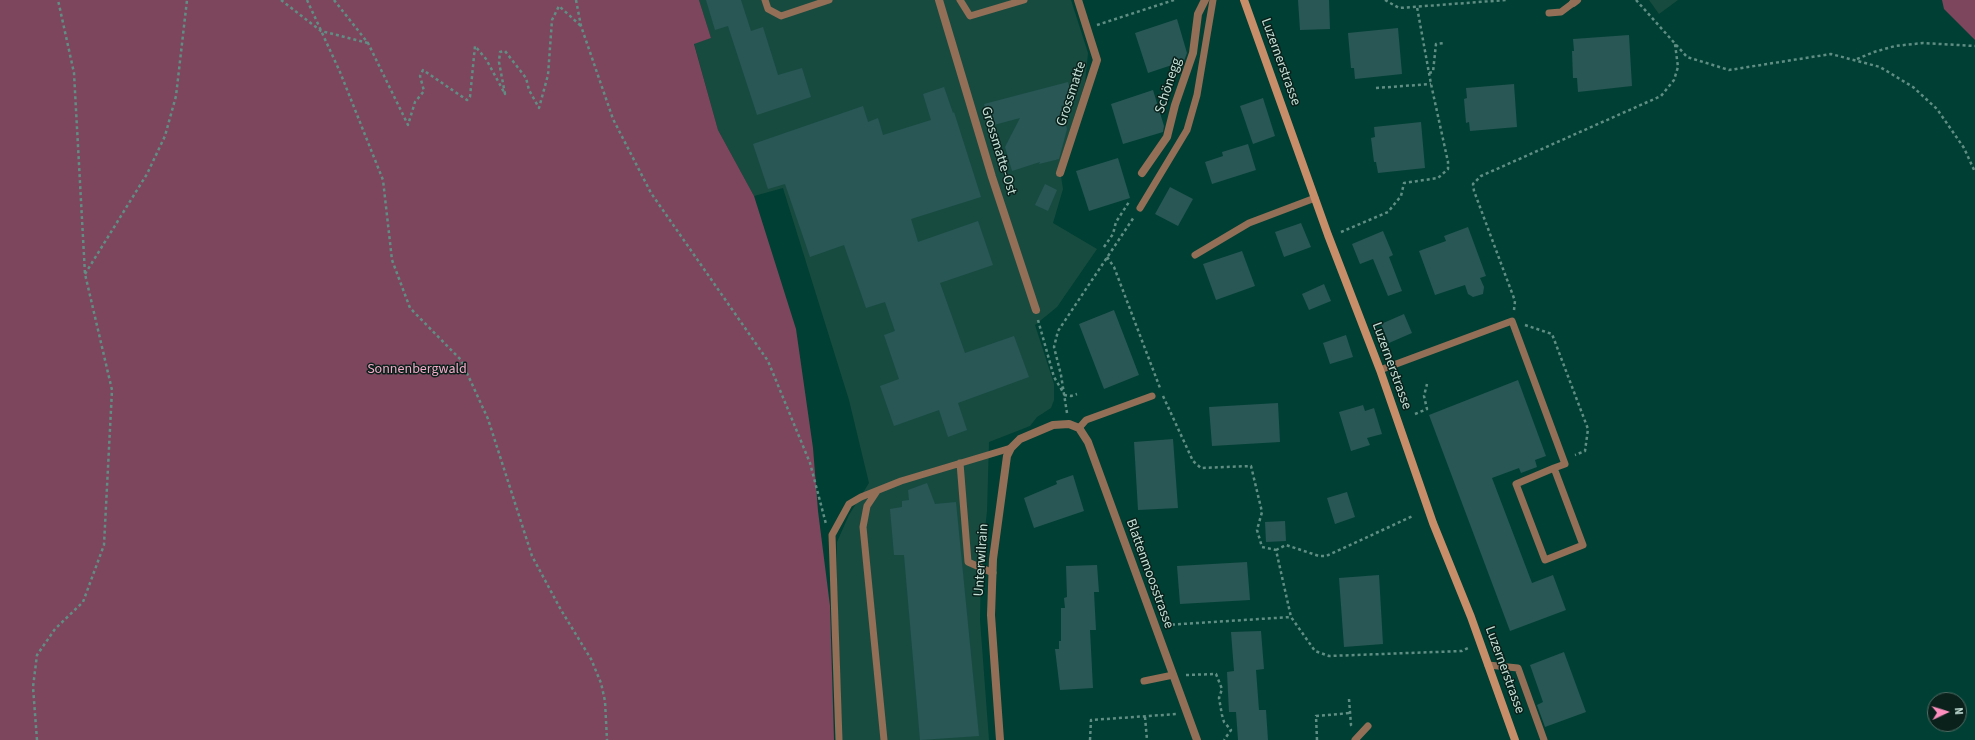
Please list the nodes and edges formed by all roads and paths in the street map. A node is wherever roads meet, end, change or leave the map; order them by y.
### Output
1 (58, 0) edge
2 (187, 0) edge
3 (281, 0) edge
4 (306, 0) edge
5 (334, 0) edge
6 (576, 0) edge
7 (765, 0) edge
8 (830, 0) edge
9 (939, 0) edge
10 (960, 0) edge
11 (1024, 0) edge
12 (1078, 0) edge
13 (1174, 0) edge
14 (1205, 0) edge
15 (1213, 0) edge
16 (1244, 0) edge
17 (1385, 0) edge
18 (1506, 0) edge
19 (1636, 0) edge
20 (1575, 2) edge
21 (1417, 7) junction
22 (1549, 13) dead end
23 (581, 26) junction
24 (1087, 28) junction
25 (321, 31) junction
26 (368, 43) junction
27 (1445, 43) dead end
28 (1675, 44) junction
29 (1975, 46) edge
30 (1857, 60) junction
31 (1429, 73) junction
32 (1431, 84) junction
33 (1376, 88) dead end
34 (1975, 172) edge
35 (1060, 173) dead end
36 (1142, 173) dead end
37 (1132, 198) dead end
38 (1315, 198) junction
39 (1140, 208) joint
40 (1341, 232) dead end
41 (1104, 247) dead end
42 (1194, 255) dead end
43 (1108, 257) junction
44 (85, 274) junction
45 (1036, 310) dead end
46 (1038, 320) dead end
47 (1512, 321) junction
48 (1380, 370) junction
49 (1427, 384) dead end
50 (1077, 394) dead end
51 (1064, 395) junction
52 (1152, 396) dead end
53 (1415, 414) dead end
54 (1069, 424) junction
55 (1079, 428) junction
56 (1011, 448) junction
57 (1575, 455) dead end
58 (960, 463) junction
59 (1554, 468) junction
60 (877, 490) junction
61 (1414, 516) dead end
62 (832, 534) junction
63 (1276, 550) junction
64 (993, 573) junction
65 (1291, 617) junction
66 (1156, 628) junction
67 (1468, 648) dead end
68 (1488, 665) junction
69 (1173, 675) junction
70 (1183, 675) dead end
71 (1144, 681) dead end
72 (1349, 699) dead end
73 (1350, 713) junction
74 (1177, 714) dead end
75 (1145, 716) junction
76 (1368, 726) dead end
77 (1357, 737) edge
78 (37, 740) edge
79 (607, 740) edge
80 (838, 740) edge
81 (884, 740) edge
82 (1000, 740) edge
83 (1090, 740) edge
84 (1146, 740) edge
85 (1197, 740) edge
86 (1224, 740) edge
87 (1317, 740) edge
88 (1515, 740) edge
89 (1544, 740) edge

1 - 44 path
2 - 44 path
3 - 25 path
4 - 25 path
5 - 26 path
6 - 23 path
7 - 8 lane
9 - 45 street, Grossmatte-Ost
10 - 11 lane
12 - 24 street, Grossmatte
13 - 24 path
14 - 36 street, Schönegg
15 - 39 lane
16 - 38 main road, Luzernerstrasse
17 - 21 path
18 - 21 path
19 - 28 path
20 - 22 lane
21 - 31 path
23 - 26 path
23 - 62 path
24 - 35 street, Grossmatte
25 - 26 path
25 - 79 path
27 - 31 path
28 - 30 path
28 - 47 path
29 - 30 path
30 - 34 path
31 - 32 path
32 - 33 path
32 - 40 path
37 - 41 path
38 - 42 lane
38 - 48 main road, Luzernerstrasse
39 - 43 path
43 - 51 path
43 - 63 path
44 - 78 path
46 - 51 path
47 - 48 lane
47 - 57 path
47 - 59 lane
48 - 68 main road, Luzernerstrasse
49 - 53 path
50 - 51 path
51 - 54 path
52 - 55 lane
54 - 55 street
54 - 56 street
55 - 66 street, Blattenmoosstrasse
56 - 58 lane
56 - 64 street, Unterwilrain
58 - 60 lane
58 - 64 lane
59 - 59 lane
60 - 62 lane
60 - 81 lane
61 - 63 path
62 - 80 lane
63 - 65 path
64 - 82 street, Unterwilrain
65 - 66 path
65 - 67 path
66 - 69 street, Blattenmoosstrasse
68 - 88 main road, Luzernerstrasse
68 - 89 lane
69 - 71 lane
69 - 85 street, Blattenmoosstrasse
70 - 86 path
72 - 73 path
73 - 77 path
73 - 87 path
74 - 75 path
75 - 83 path
75 - 84 path
76 - 77 lane

